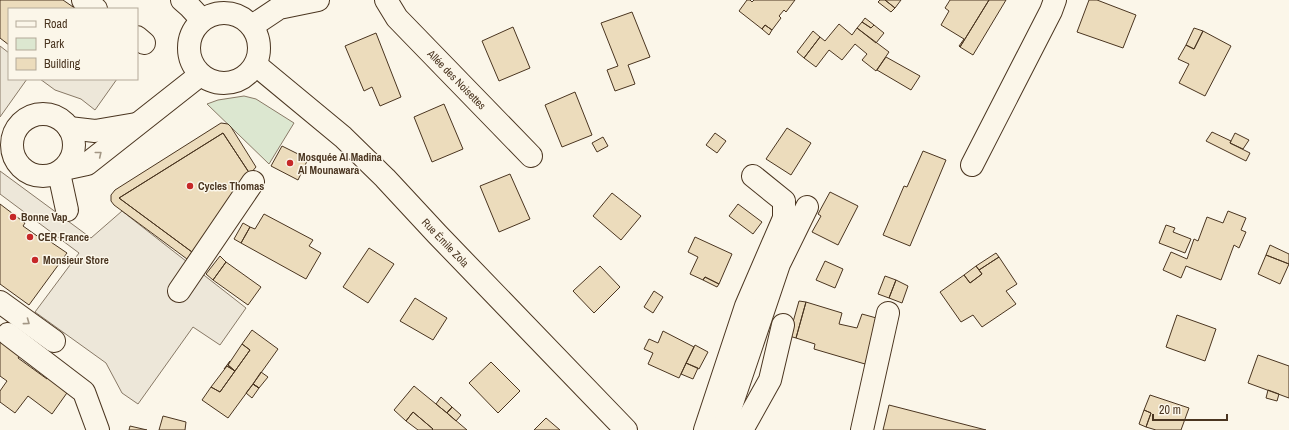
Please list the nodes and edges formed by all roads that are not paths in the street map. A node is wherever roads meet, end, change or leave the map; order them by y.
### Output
1 (83, 0) edge
2 (182, 0) edge
3 (318, 0) edge
4 (386, 0) edge
5 (1054, 0) edge
6 (281, 4) edge
7 (95, 8) edge
8 (202, 20) junction
9 (252, 26) junction
10 (256, 65) junction
11 (200, 75) junction
12 (137, 124) junction
13 (69, 128) junction
14 (531, 156) dead end
15 (972, 165) dead end
16 (62, 171) junction
17 (752, 176) dead end
18 (253, 182) dead end
19 (807, 207) dead end
20 (68, 210) dead end
21 (179, 291) dead end
22 (0, 302) edge
23 (888, 313) dead end
24 (783, 325) dead end
25 (8, 334) dead end
26 (54, 341) dead end
27 (96, 425) edge
28 (626, 430) edge
29 (705, 430) edge
30 (723, 430) edge
31 (742, 430) edge
32 (862, 430) edge

1 - 7 main road
2 - 8 main road
3 - 6 main road
4 - 14 main road, Allée des Noisettes
5 - 15 main road
6 - 9 main road
8 - 9 main road
8 - 11 main road
9 - 10 main road
10 - 11 main road
10 - 28 main road, Rue Émile Zola
11 - 12 main road
12 - 13 main road
16 -> 12 main road
13 - 16 main road
13 - 16 main road
16 - 20 main road
17 - 29 main road
18 - 21 main road
19 - 30 main road
22 -> 26 main road
23 - 32 main road
24 - 31 main road
25 - 27 main road

